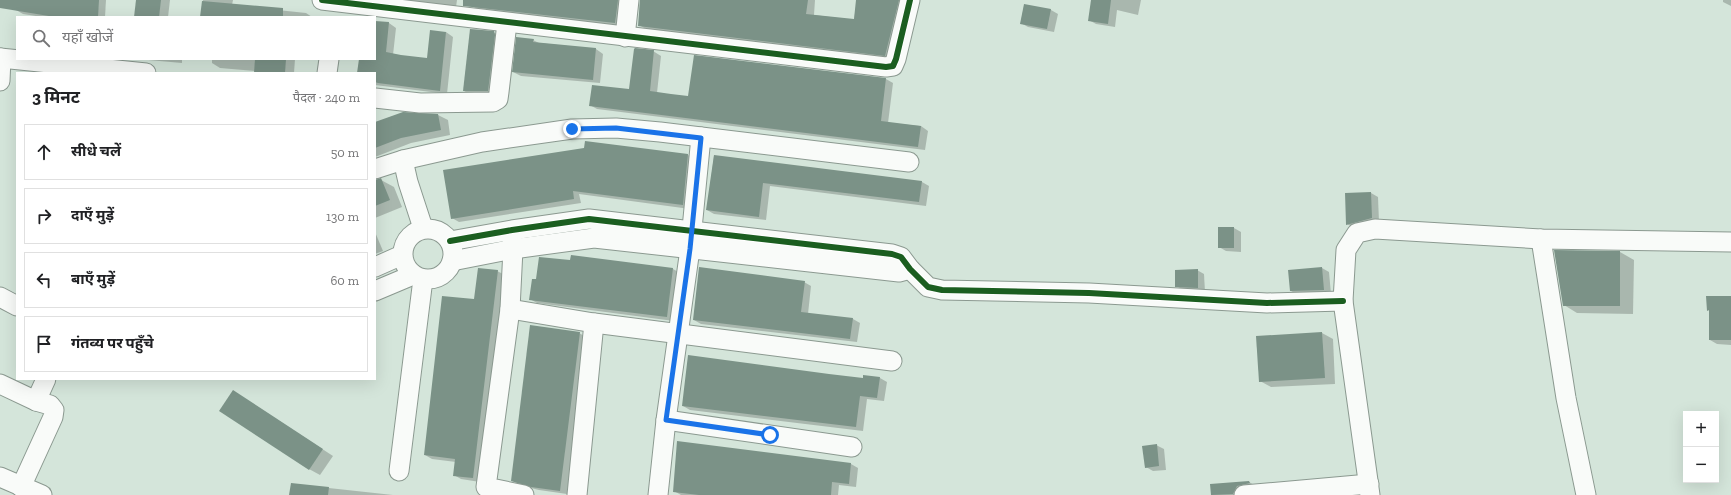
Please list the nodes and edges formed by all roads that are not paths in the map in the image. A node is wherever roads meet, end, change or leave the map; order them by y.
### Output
1 (629, 0) edge
2 (910, 0) edge
3 (333, 5) edge
4 (507, 23) junction
5 (625, 37) junction
6 (0, 58) edge
7 (16, 60) edge
8 (17, 60) edge
9 (329, 60) edge
10 (111, 71) edge
11 (128, 72) edge
12 (327, 72) edge
13 (0, 81) edge
14 (376, 98) edge
15 (701, 138) junction
16 (403, 160) junction
17 (909, 162) dead end
18 (376, 169) edge
19 (423, 228) junction
20 (512, 230) junction
21 (692, 230) junction
22 (1541, 240) junction
23 (450, 241) junction
24 (1731, 242) edge
25 (513, 249) junction
26 (690, 249) junction
27 (402, 255) junction
28 (452, 261) junction
29 (376, 267) edge
30 (910, 269) junction
31 (418, 277) junction
32 (376, 291) edge
33 (0, 297) edge
34 (1343, 301) junction
35 (16, 305) edge
36 (510, 309) junction
37 (594, 323) junction
38 (678, 335) junction
39 (892, 362) dead end
40 (46, 380) edge
41 (0, 384) edge
42 (36, 401) junction
43 (666, 420) junction
44 (852, 447) dead end
45 (399, 471) dead end
46 (0, 477) edge
47 (21, 486) junction
48 (1369, 489) edge
49 (42, 495) edge
50 (524, 495) edge
51 (577, 495) edge
52 (658, 495) edge
53 (1244, 495) edge
54 (1586, 495) edge

1 - 5 street
2 - 5 street
3 - 4 street
4 - 5 street
4 - 14 street
6 - 7 street
6 - 13 street
8 - 10 street
9 - 12 street
10 - 11 street
15 - 16 street
15 - 17 street
15 - 21 street
16 - 18 street
16 - 19 street
19 - 23 street
19 - 27 street
20 - 21 street
20 - 23 street
20 - 25 street
21 - 26 street
21 - 30 street
22 - 24 street
22 - 34 street
22 - 54 street
23 - 28 street
25 - 26 street
25 - 28 street
25 - 36 street
26 - 30 street
26 - 38 street
27 - 29 street
27 - 31 street
28 - 31 street
30 - 34 street
31 - 32 street
31 - 45 street
33 - 35 street
34 - 48 street
36 - 37 street
36 - 50 street
37 - 38 street
37 - 51 street
38 - 39 street
38 - 43 street
40 - 42 street
41 - 42 street
42 - 47 street
43 - 44 street
43 - 52 street
46 - 47 street
47 - 49 street
48 - 53 street

